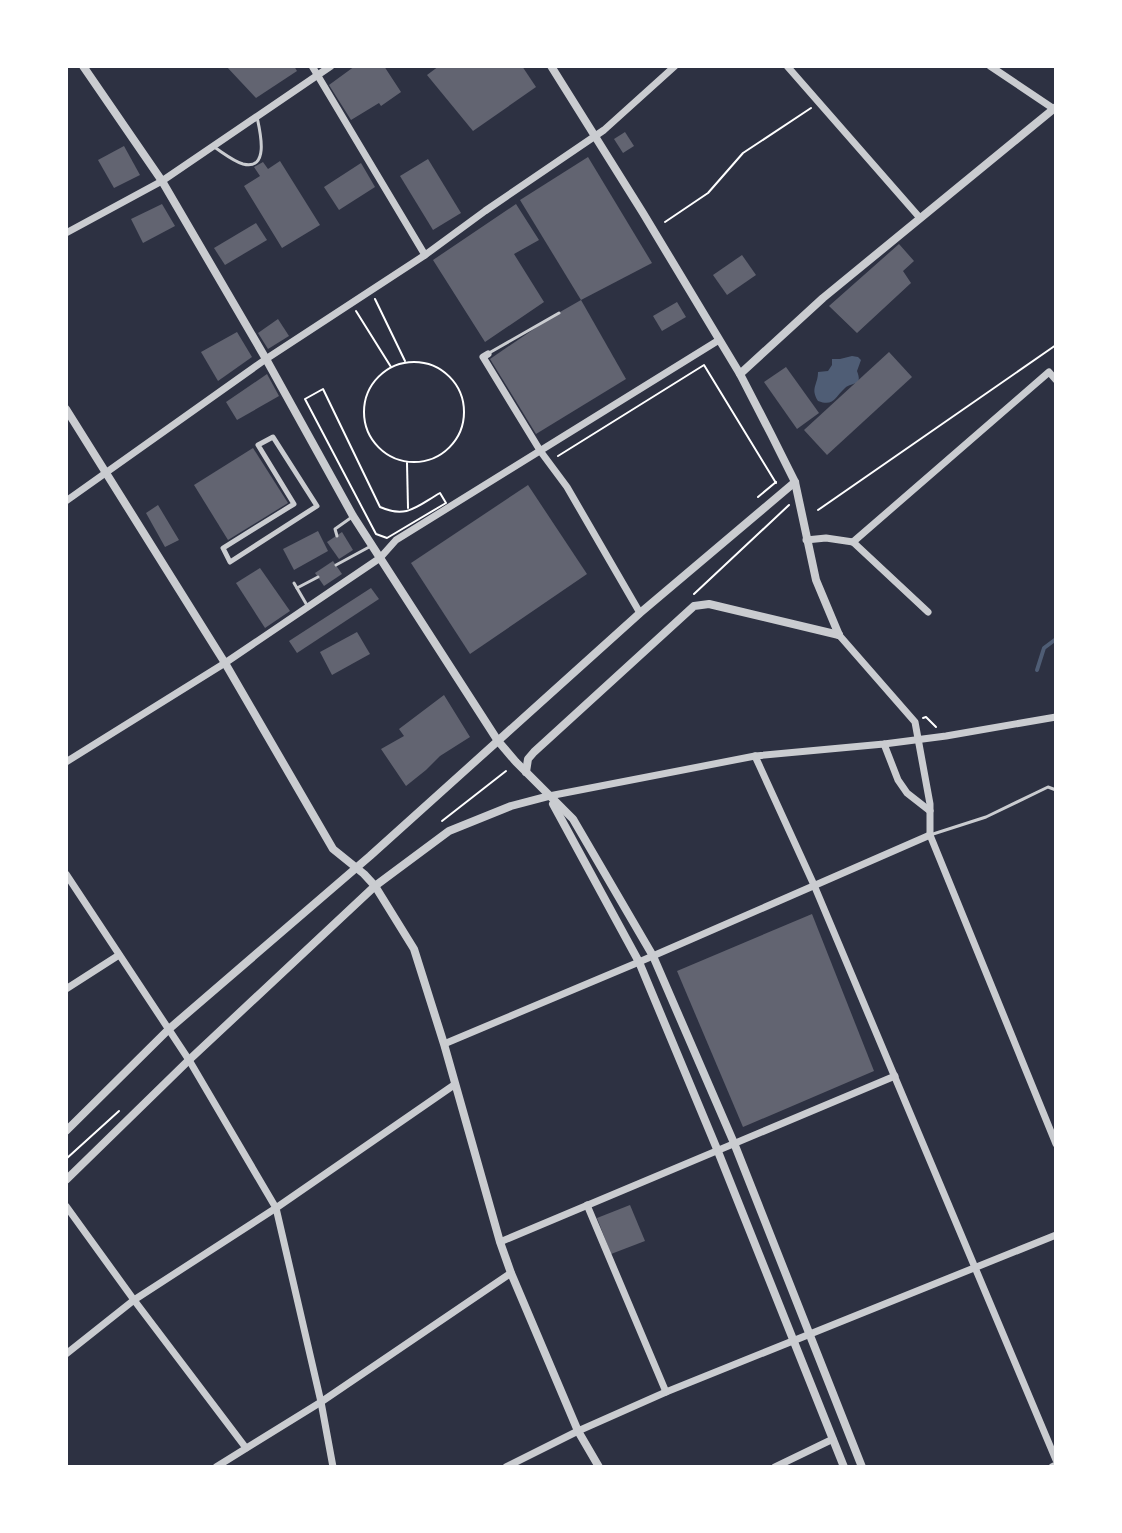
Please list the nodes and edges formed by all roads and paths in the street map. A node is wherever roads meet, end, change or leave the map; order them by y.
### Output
1 (83, 66) edge
2 (312, 66) edge
3 (331, 66) edge
4 (551, 66) edge
5 (675, 66) edge
6 (787, 66) edge
7 (990, 66) edge
8 (318, 76) junction
9 (812, 107) dead end
10 (1055, 108) edge
11 (257, 117) junction
12 (594, 137) junction
13 (214, 147) junction
14 (162, 181) junction
15 (920, 218) junction
16 (665, 222) dead end
17 (66, 233) edge
18 (425, 255) junction
19 (371, 291) junction
20 (352, 303) junction
21 (559, 313) dead end
22 (719, 340) junction
23 (1056, 345) edge
24 (488, 354) joint
25 (266, 359) junction
26 (406, 363) junction
27 (391, 368) junction
28 (740, 374) junction
29 (1056, 380) edge
30 (66, 409) edge
31 (258, 445) joint
32 (541, 452) junction
33 (555, 458) dead end
34 (407, 462) junction
35 (107, 473) junction
36 (795, 482) junction
37 (66, 501) edge
38 (753, 502) dead end
39 (818, 510) dead end
40 (408, 511) junction
41 (353, 516) junction
42 (337, 536) dead end
43 (806, 540) junction
44 (853, 542) junction
45 (371, 546) junction
46 (380, 558) junction
47 (336, 565) dead end
48 (318, 577) dead end
49 (294, 583) dead end
50 (297, 588) junction
51 (308, 607) junction
52 (928, 612) dead end
53 (640, 613) junction
54 (839, 635) junction
55 (225, 663) junction
56 (1056, 717) edge
57 (915, 722) junction
58 (946, 736) junction
59 (498, 741) junction
60 (884, 744) junction
61 (755, 756) junction
62 (66, 762) edge
63 (526, 772) junction
64 (1056, 790) edge
65 (549, 796) junction
66 (930, 811) junction
67 (930, 835) junction
68 (356, 867) junction
69 (66, 874) edge
70 (814, 885) junction
71 (375, 886) junction
72 (119, 955) junction
73 (653, 956) junction
74 (639, 962) junction
75 (66, 989) edge
76 (169, 1029) junction
77 (444, 1044) junction
78 (189, 1060) junction
79 (895, 1076) junction
80 (454, 1085) junction
81 (66, 1131) edge
82 (734, 1143) junction
83 (1056, 1144) edge
84 (717, 1149) junction
85 (66, 1180) edge
86 (587, 1205) junction
87 (66, 1206) edge
88 (276, 1208) junction
89 (1056, 1235) edge
90 (500, 1242) junction
91 (975, 1266) junction
92 (511, 1273) junction
93 (134, 1300) junction
94 (809, 1334) junction
95 (793, 1341) junction
96 (66, 1354) edge
97 (666, 1392) junction
98 (321, 1402) junction
99 (578, 1431) junction
100 (833, 1439) junction
101 (246, 1448) junction
102 (1055, 1464) edge
103 (216, 1467) edge
104 (333, 1467) edge
105 (506, 1467) edge
106 (599, 1467) edge
107 (775, 1467) edge
108 (844, 1467) edge
109 (862, 1467) edge

1 - 14 street
2 - 8 street
3 - 8 street
4 - 12 street
5 - 12 street
6 - 15 street
7 - 10 street
8 - 11 street
8 - 18 street
9 - 16 path
10 - 15 street
11 - 13 street
11 - 13 lane
12 - 18 street
12 - 22 street
13 - 14 street
14 - 17 street
14 - 25 street
15 - 28 street
18 - 19 street
19 - 20 street
19 - 26 path
20 - 25 street
20 - 27 path
21 - 24 lane
22 - 28 street
22 - 32 street
23 - 39 path
24 - 32 street
25 - 35 street
25 - 41 street
26 - 27 path
26 - 34 path
27 - 34 path
28 - 36 street
29 - 44 street
30 - 35 street
31 - 31 street
32 - 46 street
32 - 53 street
33 - 38 path
34 - 40 path
35 - 37 street
35 - 55 street
36 - 43 street
36 - 53 street
40 - 40 path
41 - 42 lane
41 - 45 street
43 - 44 street
43 - 54 street
44 - 52 street
45 - 46 street
45 - 47 lane
46 - 51 street
46 - 59 street
48 - 50 lane
49 - 50 lane
50 - 51 lane
51 - 55 street
53 - 59 street
54 - 57 street
54 - 63 street
55 - 62 street
55 - 68 street
56 - 58 street
57 - 58 path
57 - 66 street
58 - 60 street
59 - 63 street
59 - 68 street
60 - 61 street
60 - 66 street
61 - 65 street
61 - 70 street
63 - 65 street
64 - 67 lane
65 - 71 street
65 - 73 street
65 - 74 street
66 - 67 street
67 - 70 street
67 - 83 street
68 - 71 street
68 - 76 street
69 - 72 street
70 - 73 street
70 - 79 street
71 - 77 street
71 - 78 street
72 - 75 street
72 - 76 street
73 - 74 street
73 - 82 street
74 - 77 street
74 - 84 street
76 - 78 street
76 - 81 street
77 - 80 street
78 - 85 street
78 - 88 street
79 - 82 street
79 - 91 street
80 - 88 street
80 - 90 street
82 - 84 street
82 - 94 street
84 - 86 street
84 - 95 street
86 - 90 street
86 - 97 street
87 - 93 street
88 - 93 street
88 - 98 street
89 - 91 street
90 - 92 street
91 - 94 street
91 - 102 street
92 - 98 street
92 - 99 street
93 - 96 street
93 - 101 street
94 - 95 street
94 - 109 street
95 - 97 street
95 - 100 street
97 - 99 street
98 - 101 street
98 - 104 street
99 - 105 street
99 - 106 street
100 - 107 street
100 - 108 street
101 - 103 street

